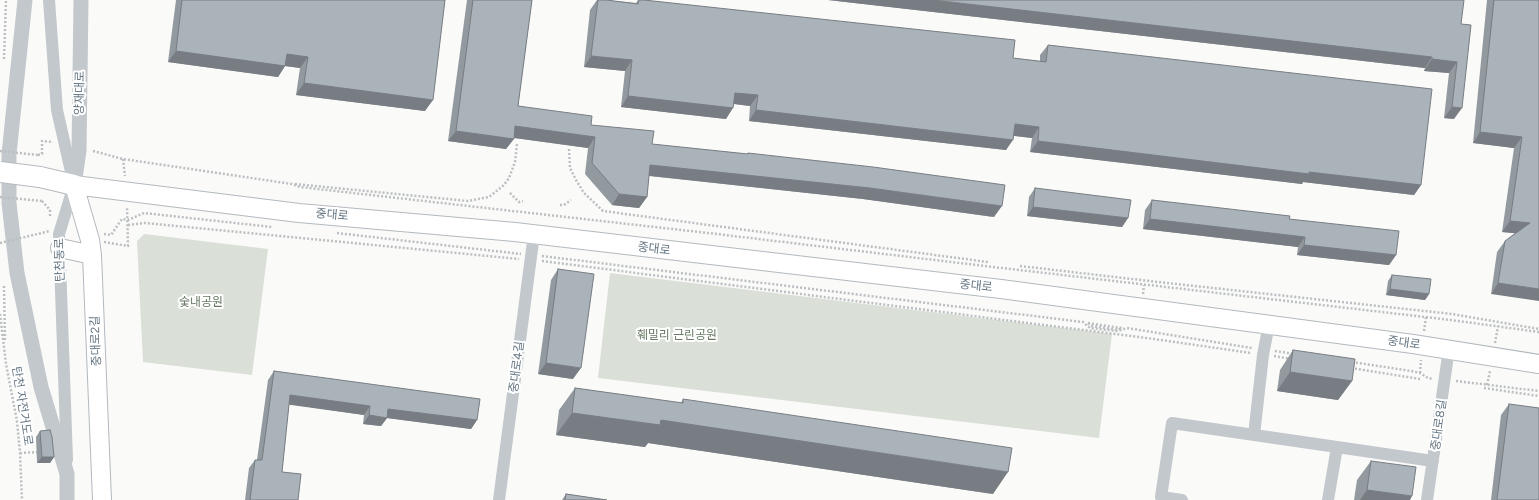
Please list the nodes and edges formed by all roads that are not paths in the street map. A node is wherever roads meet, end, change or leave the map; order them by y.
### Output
1 (25, 0) edge
2 (49, 0) edge
3 (82, 0) edge
4 (0, 172) edge
5 (74, 185) junction
6 (534, 234) junction
7 (90, 242) junction
8 (60, 248) junction
9 (1269, 324) junction
10 (1449, 350) junction
11 (1539, 364) edge
12 (1254, 435) junction
13 (1337, 447) junction
14 (1433, 461) junction
15 (67, 474) junction
16 (67, 500) edge
17 (102, 500) edge
18 (499, 500) edge
19 (1182, 500) edge
20 (1328, 500) edge
21 (1427, 500) edge

1 - 15 street
2 - 5 street, 탄천동로
3 - 5 street, 양재대로
4 - 5 main road, 중대로, bridge
5 - 6 main road, 중대로
5 - 7 main road, 중대로2길
5 - 8 street, 탄천동로
6 - 9 main road, 중대로
6 - 18 street, 중대로4길
7 - 8 main road
7 - 17 main road, 중대로2길
8 - 15 street, 탄천동로
9 - 10 main road, 중대로
9 - 12 street
10 - 11 main road, 중대로
10 - 14 street, 중대로8길
12 - 13 street
12 - 19 street
13 - 14 street
13 - 20 street
14 - 21 street, 중대로8길
15 - 16 street, 탄천동로

